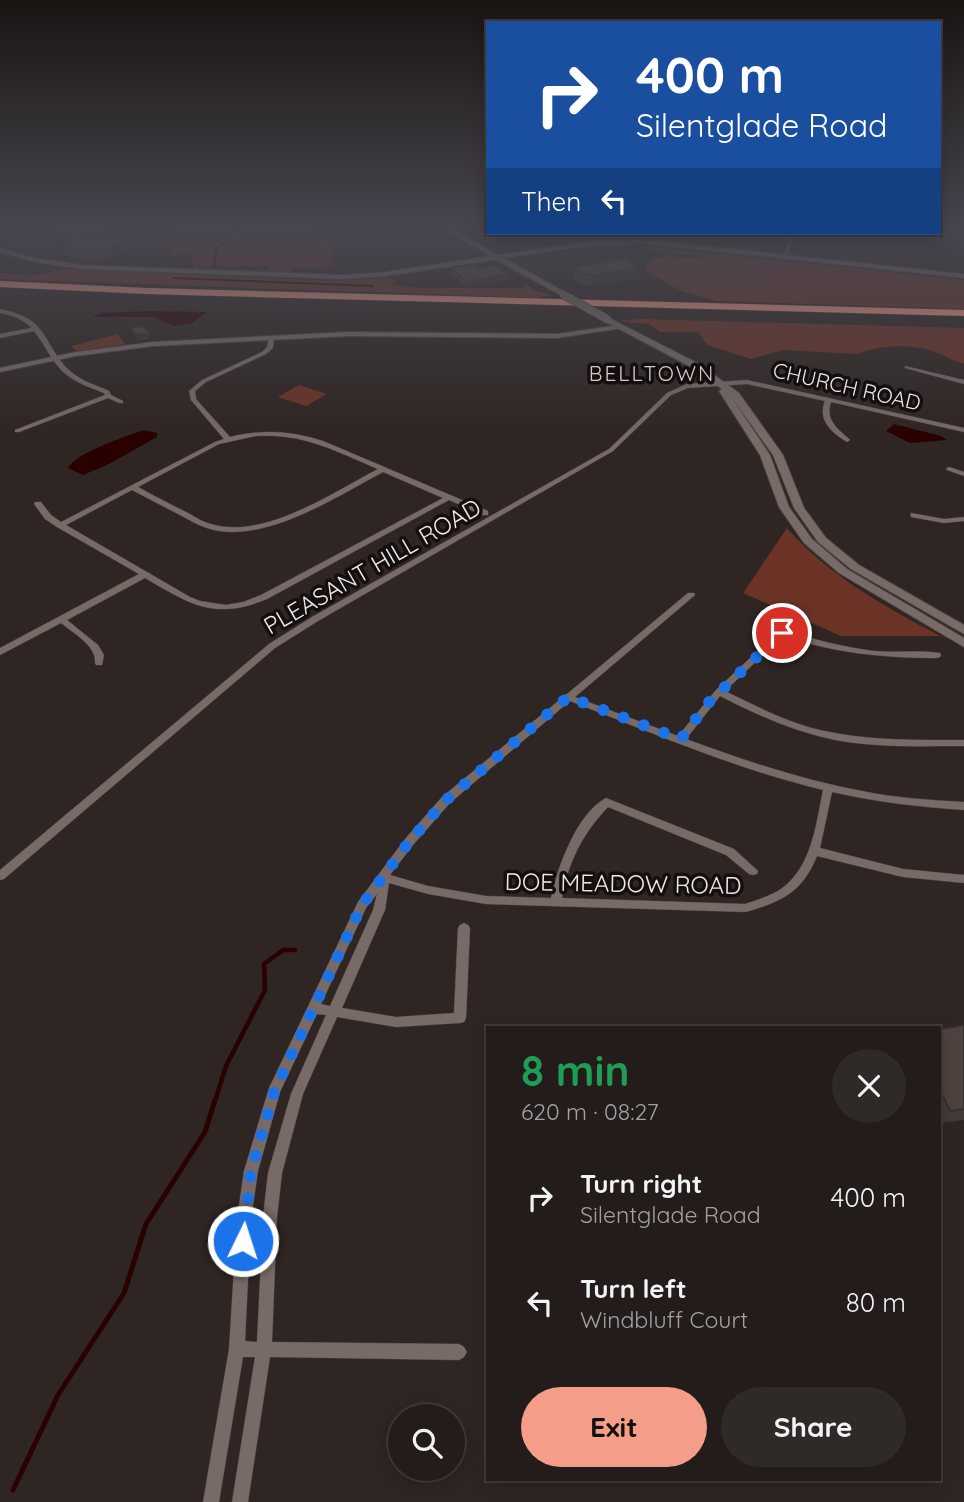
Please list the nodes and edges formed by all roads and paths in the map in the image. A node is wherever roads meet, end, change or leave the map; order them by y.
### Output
1 (110, 297) edge
2 (366, 297) edge
3 (568, 297) edge
4 (0, 311) edge
5 (964, 313) edge
6 (964, 321) edge
7 (620, 327) junction
8 (37, 329) junction
9 (0, 336) edge
10 (271, 338) junction
11 (54, 358) junction
12 (907, 367) dead end
13 (0, 370) edge
14 (964, 382) edge
15 (721, 383) junction
16 (108, 396) junction
17 (828, 401) junction
18 (121, 402) dead end
19 (964, 430) edge
20 (17, 431) dead end
21 (228, 439) junction
22 (847, 440) dead end
23 (383, 469) junction
24 (949, 469) dead end
25 (964, 474) edge
26 (132, 486) junction
27 (448, 498) junction
28 (38, 504) dead end
29 (485, 513) dead end
30 (914, 515) dead end
31 (964, 519) edge
32 (60, 525) junction
33 (144, 575) junction
34 (691, 594) dead end
35 (61, 619) junction
36 (964, 631) edge
37 (964, 643) edge
38 (0, 652) edge
39 (937, 654) dead end
40 (99, 663) dead end
41 (719, 692) junction
42 (568, 697) junction
43 (681, 739) junction
44 (964, 743) edge
45 (828, 788) junction
46 (964, 806) edge
47 (815, 851) junction
48 (753, 871) dead end
49 (0, 876) edge
50 (385, 878) junction
51 (964, 878) edge
52 (555, 904) junction
53 (464, 928) dead end
54 (313, 1008) junction
55 (334, 1012) junction
56 (237, 1349) junction
57 (264, 1349) junction
58 (459, 1352) dead end
59 (211, 1502) edge
60 (240, 1502) edge

1 - 6 highway
2 - 5 highway
3 - 7 main road, bridge
4 - 8 street
7 - 10 street
7 - 15 main road
8 - 9 street
8 - 11 street
10 - 11 street
10 - 21 street
11 - 13 street
11 - 16 street
12 - 14 street
15 - 17 street, CHURCH ROAD
15 - 36 main road
15 - 37 main road
15 - 49 street, PLEASANT HILL ROAD
16 - 18 street
16 - 20 street
17 - 19 street, CHURCH ROAD
17 - 22 street
21 - 23 street
21 - 26 street
23 - 26 street
23 - 27 street
24 - 25 street
26 - 32 street
27 - 29 street
27 - 33 street
28 - 32 street
30 - 31 street
32 - 33 street
33 - 35 street
34 - 42 street
35 - 38 street
35 - 40 street
39 - 41 street
41 - 43 street
41 - 44 street
42 - 43 street
42 - 50 street
43 - 45 street
45 - 46 street
45 - 47 street, DOE MEADOW ROAD
47 - 51 street
47 - 52 street, DOE MEADOW ROAD
48 - 52 street
50 - 52 street, DOE MEADOW ROAD
50 - 54 street
50 - 55 street
53 - 55 street
54 - 55 street
54 - 56 street
55 - 57 street
56 - 57 street
56 - 59 street
57 - 58 street
57 - 60 street

